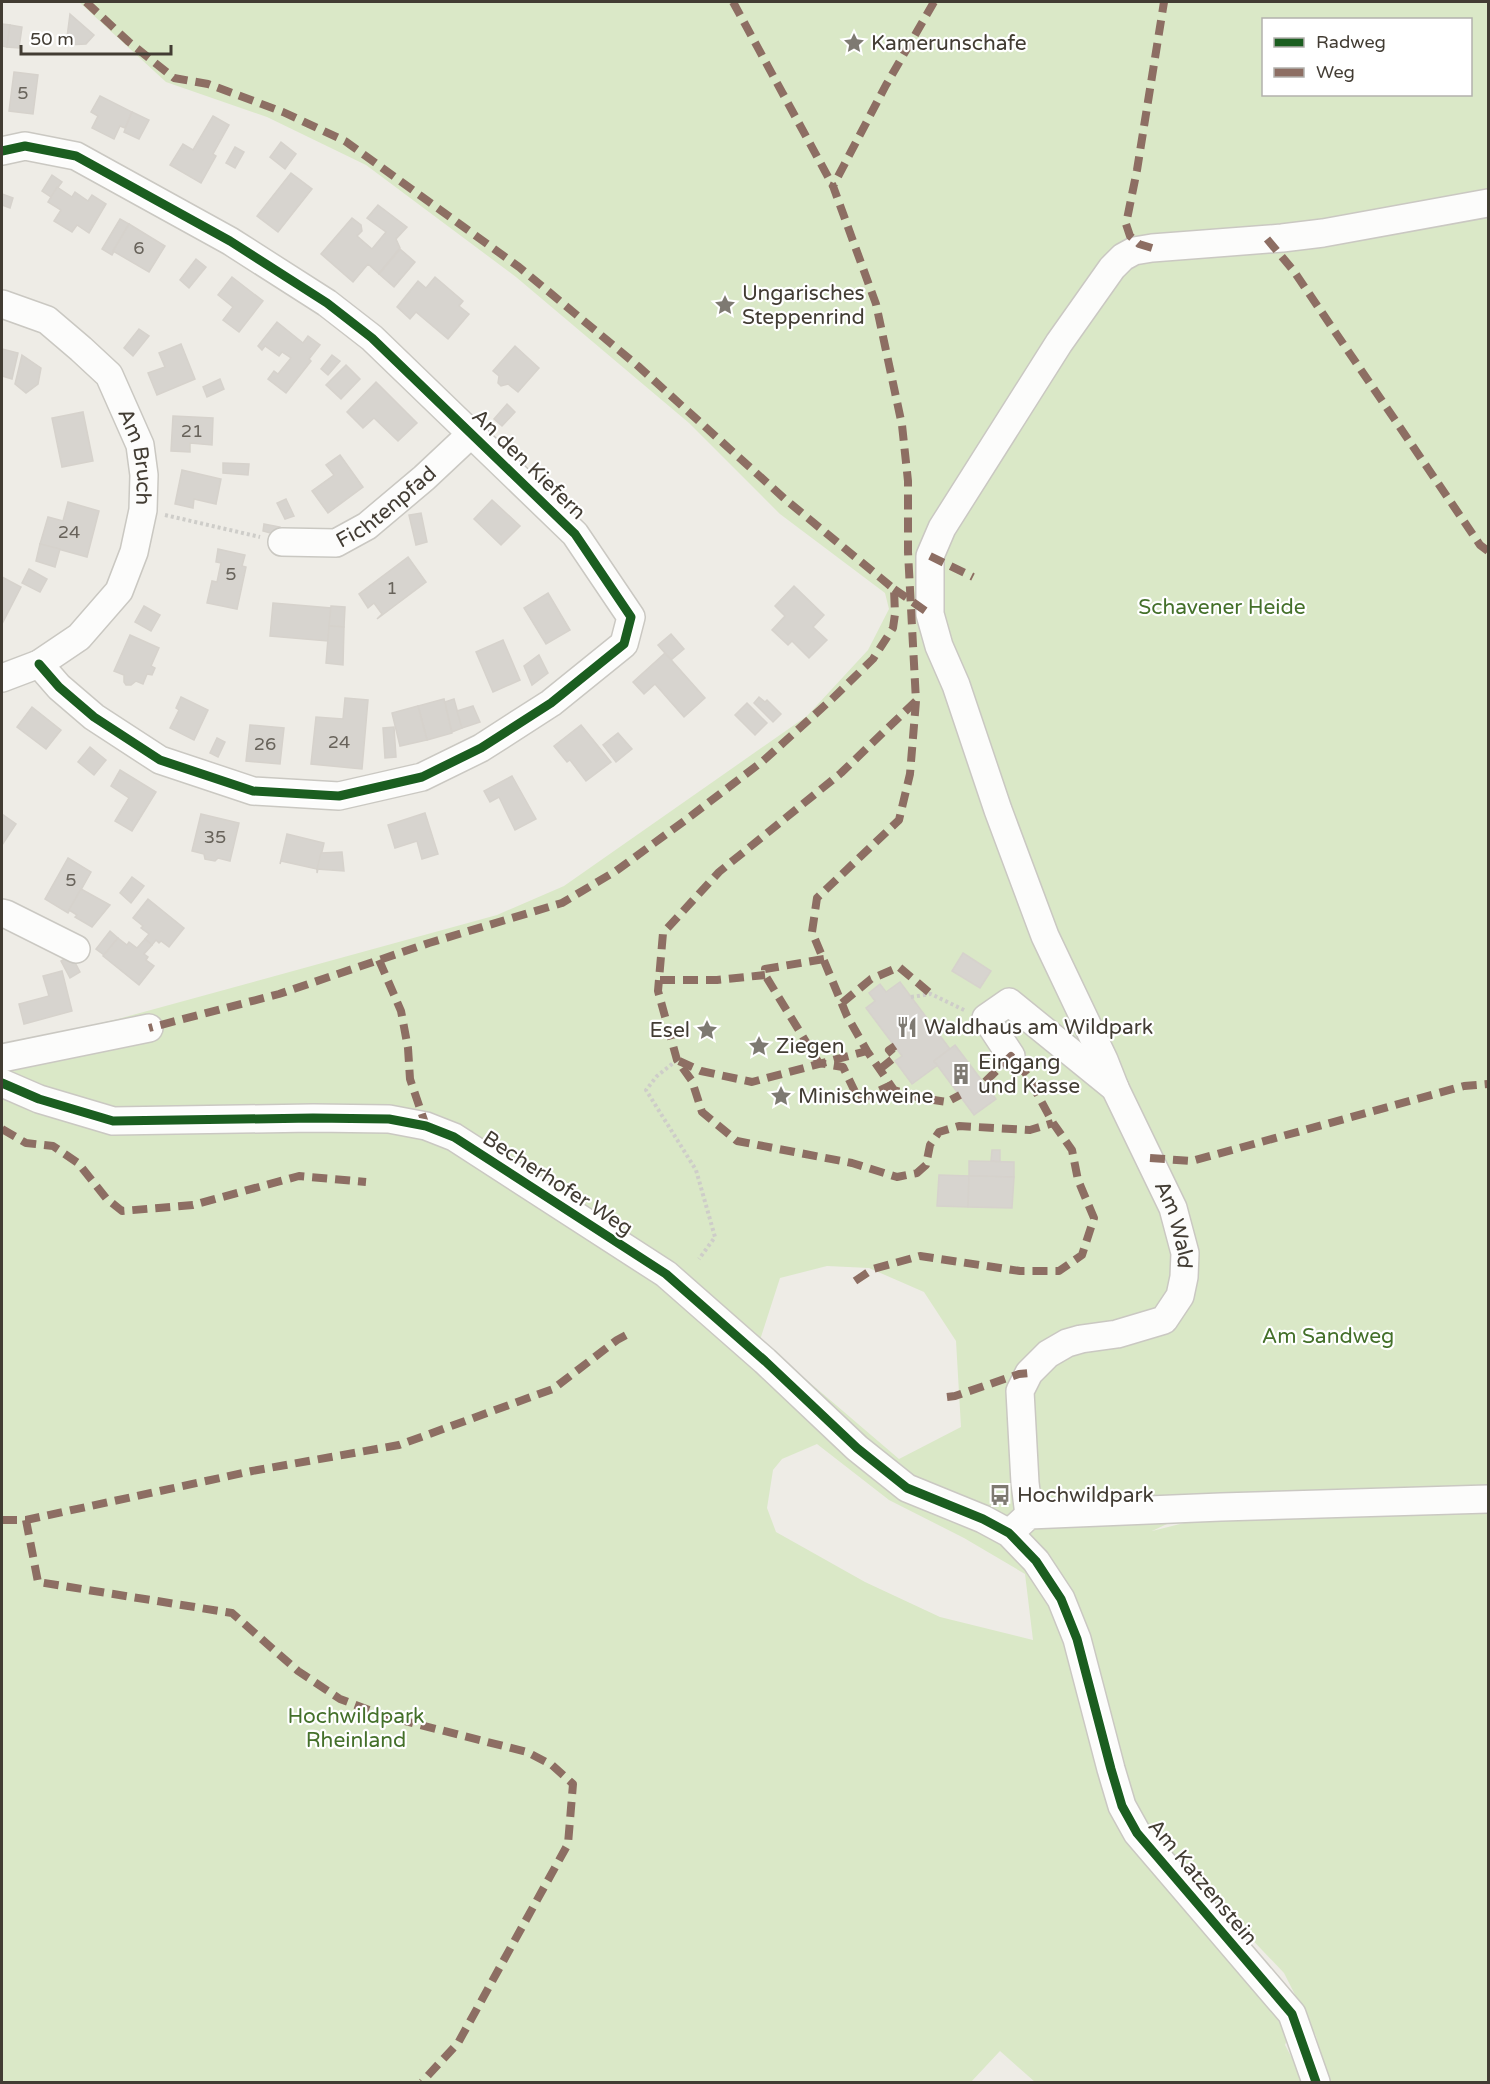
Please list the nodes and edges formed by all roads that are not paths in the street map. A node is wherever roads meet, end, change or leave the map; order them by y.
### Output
1 (2, 151) edge
2 (1488, 203) edge
3 (2, 304) edge
4 (472, 433) junction
5 (282, 542) road end
6 (39, 664) junction
7 (2, 678) edge
8 (2, 913) edge
9 (76, 949) dead end
10 (149, 1028) dead end
11 (1011, 1056) dead end
12 (2, 1058) edge
13 (2, 1083) edge
14 (1114, 1088) junction
15 (1488, 1499) edge
16 (1029, 1515) junction
17 (1009, 1533) junction
18 (1316, 2082) edge

1 - 4 street, An den Kiefern
2 - 14 street
3 - 6 street, Am Bruch
4 - 5 street, Fichtenpfad
4 - 6 street, An den Kiefern
6 - 7 street, Am Bruch
8 - 9 street
10 - 12 street
11 - 14 street, Am Wald
13 - 17 street, Becherhofer Weg
14 - 16 street, Am Wald
15 - 16 street
16 - 17 street
17 - 18 street, Am Katzenstein

